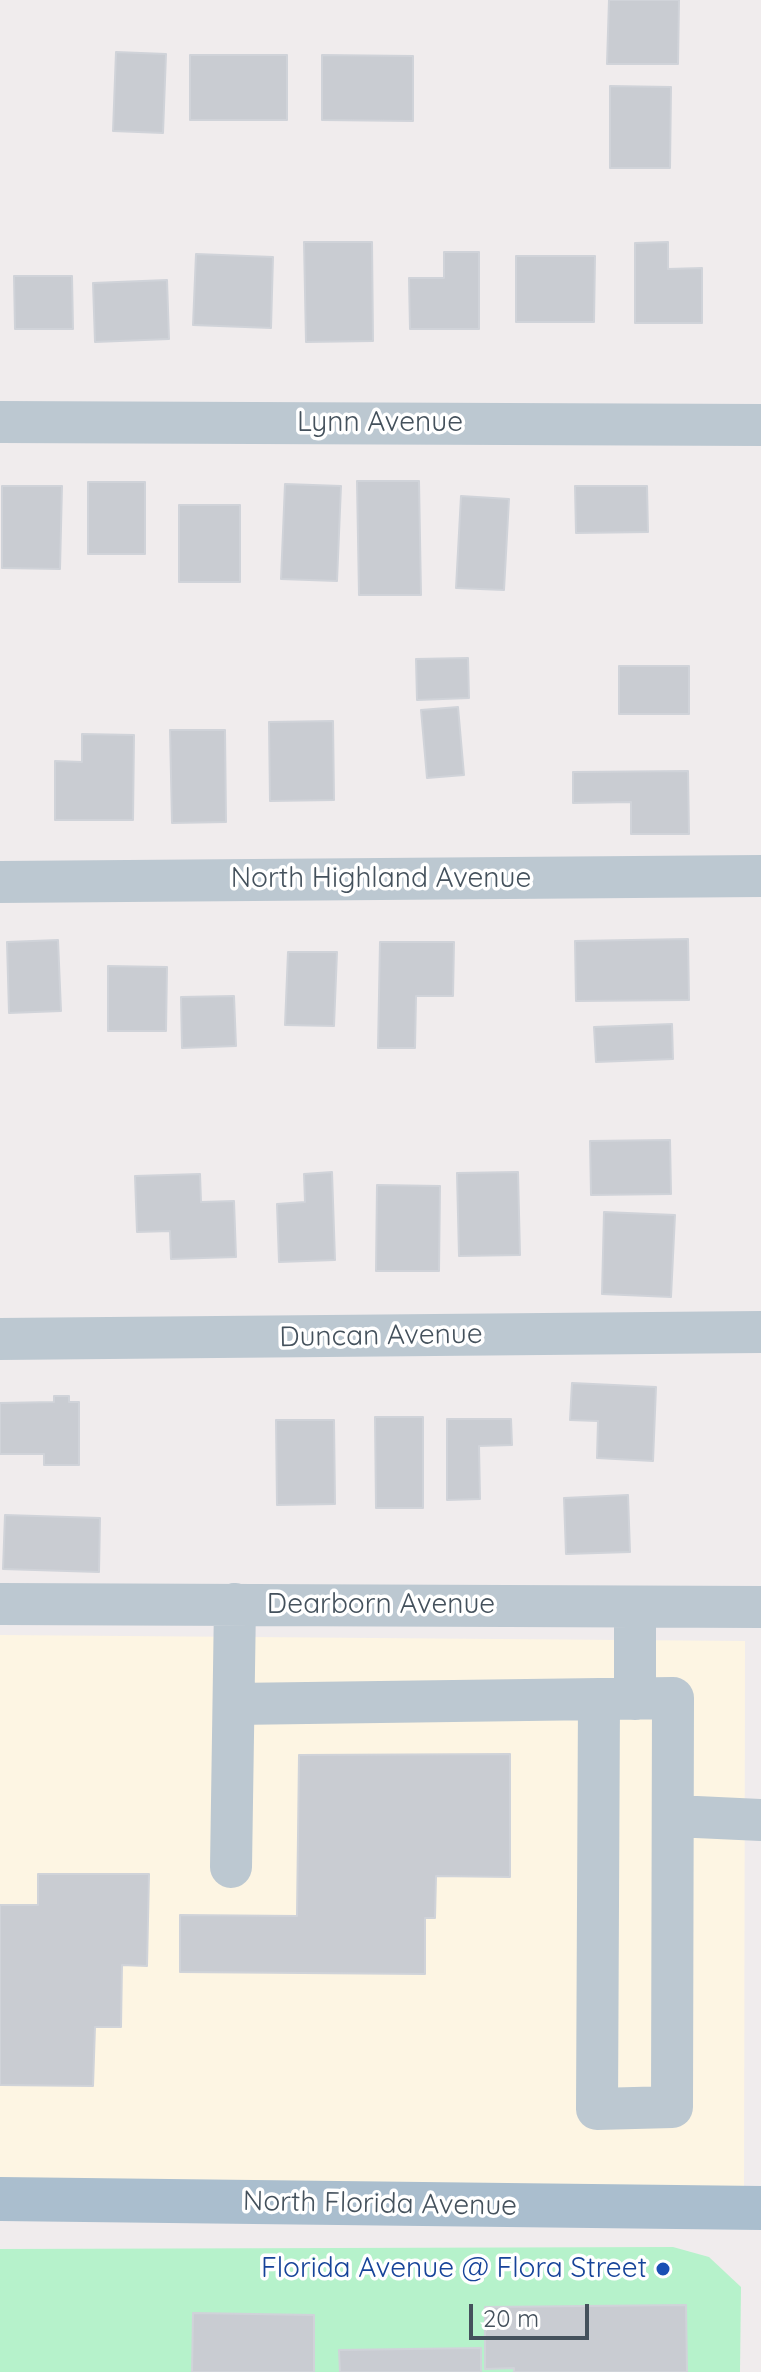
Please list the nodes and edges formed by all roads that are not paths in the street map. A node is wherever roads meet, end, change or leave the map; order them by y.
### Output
1 (0, 422) edge
2 (761, 425) edge
3 (761, 876) edge
4 (0, 882) edge
5 (761, 1332) edge
6 (0, 1339) edge
7 (0, 1604) edge
8 (235, 1604) junction
9 (635, 1607) junction
10 (761, 1607) edge
11 (617, 1699) junction
12 (234, 1704) junction
13 (675, 1816) junction
14 (761, 1820) edge
15 (231, 1867) dead end
16 (0, 2199) edge
17 (761, 2208) edge

1 - 2 street, Lynn Avenue
3 - 4 street, North Highland Avenue
5 - 6 street, Duncan Avenue
7 - 8 street, Dearborn Avenue
8 - 9 street, Dearborn Avenue
8 - 12 street
9 - 10 street, Dearborn Avenue
9 - 11 street
11 - 12 street
11 - 13 street
11 - 13 street
12 - 15 street
13 - 14 street
16 - 17 main road, North Florida Avenue

